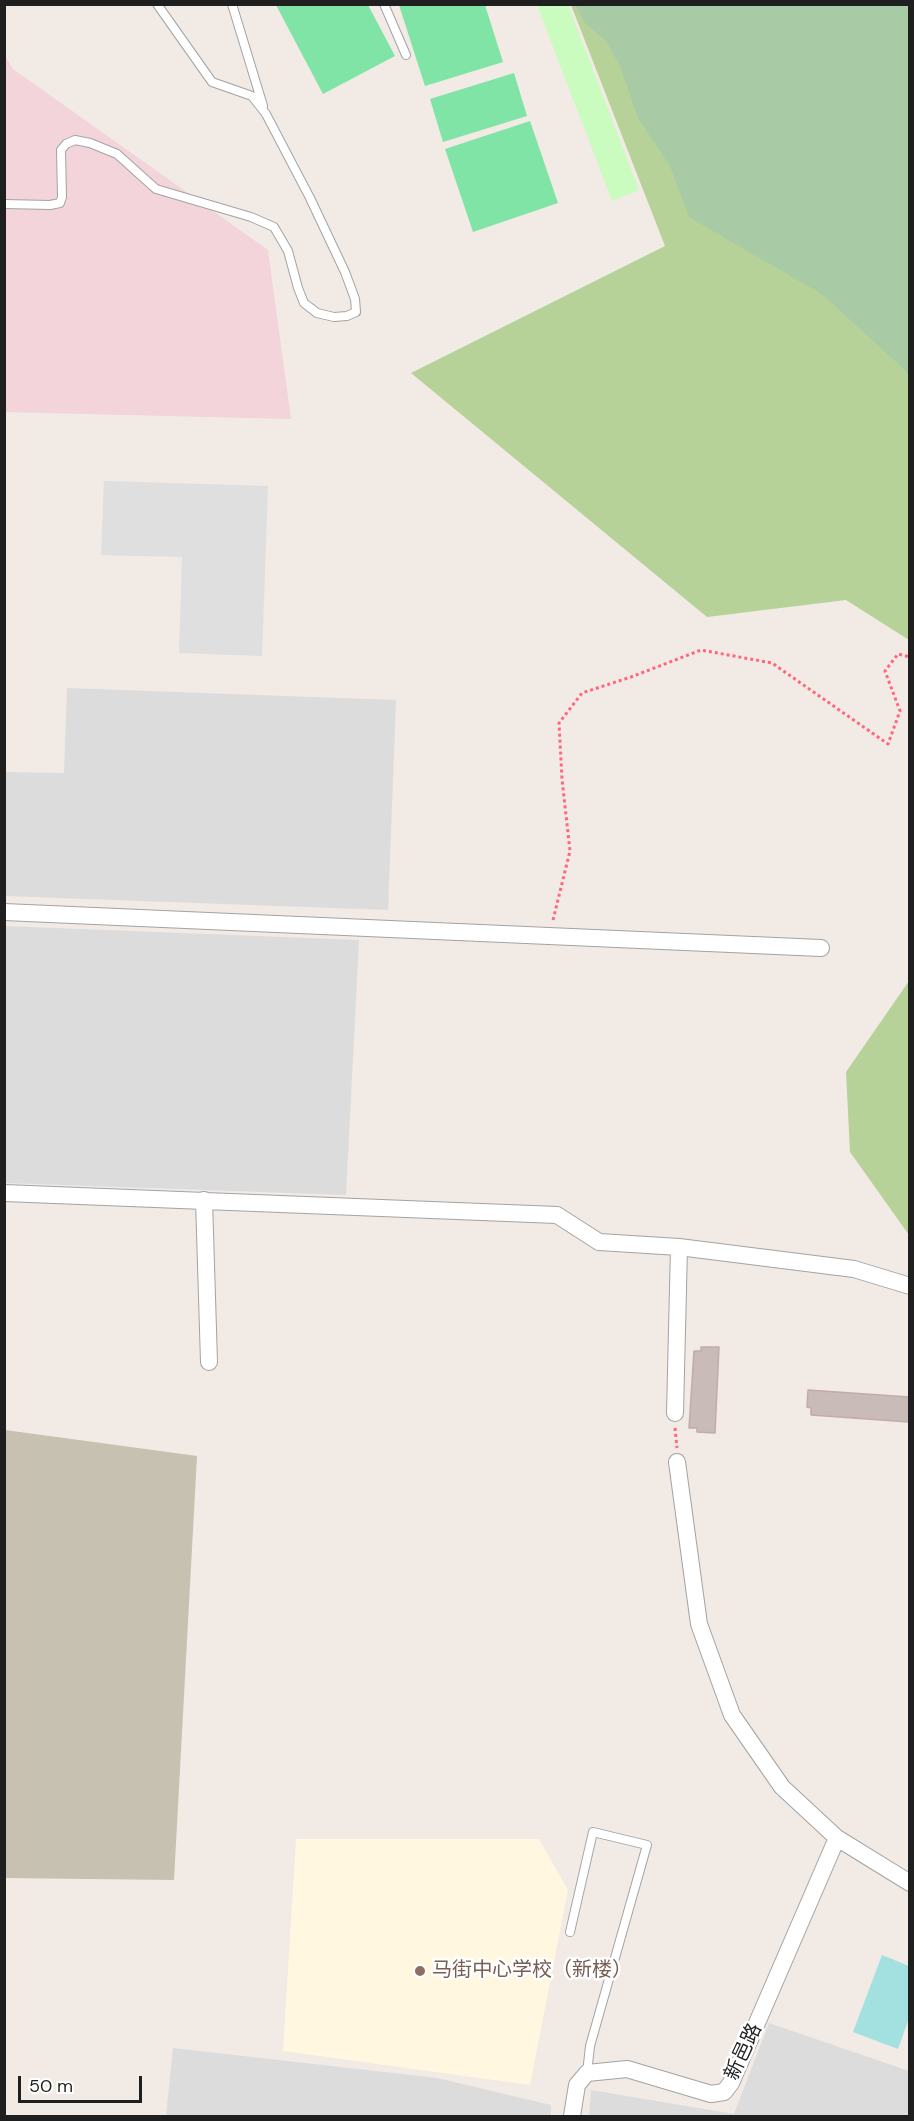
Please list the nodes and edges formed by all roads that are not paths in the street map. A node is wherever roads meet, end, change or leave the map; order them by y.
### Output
1 (157, 4) edge
2 (232, 4) edge
3 (384, 4) edge
4 (406, 56) dead end
5 (264, 112) junction
6 (4, 204) edge
7 (4, 912) edge
8 (821, 948) dead end
9 (4, 1193) edge
10 (204, 1200) junction
11 (679, 1247) junction
12 (909, 1286) edge
13 (209, 1362) dead end
14 (675, 1413) road end
15 (677, 1462) road end
16 (837, 1838) junction
17 (909, 1883) edge
18 (570, 1932) dead end
19 (587, 2073) junction
20 (572, 2116) edge

1 - 5 lane
2 - 5 lane
3 - 4 lane
5 - 6 lane
7 - 8 street
9 - 10 street
10 - 11 street
10 - 13 street
11 - 12 street
11 - 14 street
15 - 16 street
16 - 17 street
16 - 19 street, 新邑路
18 - 19 lane
19 - 20 street

